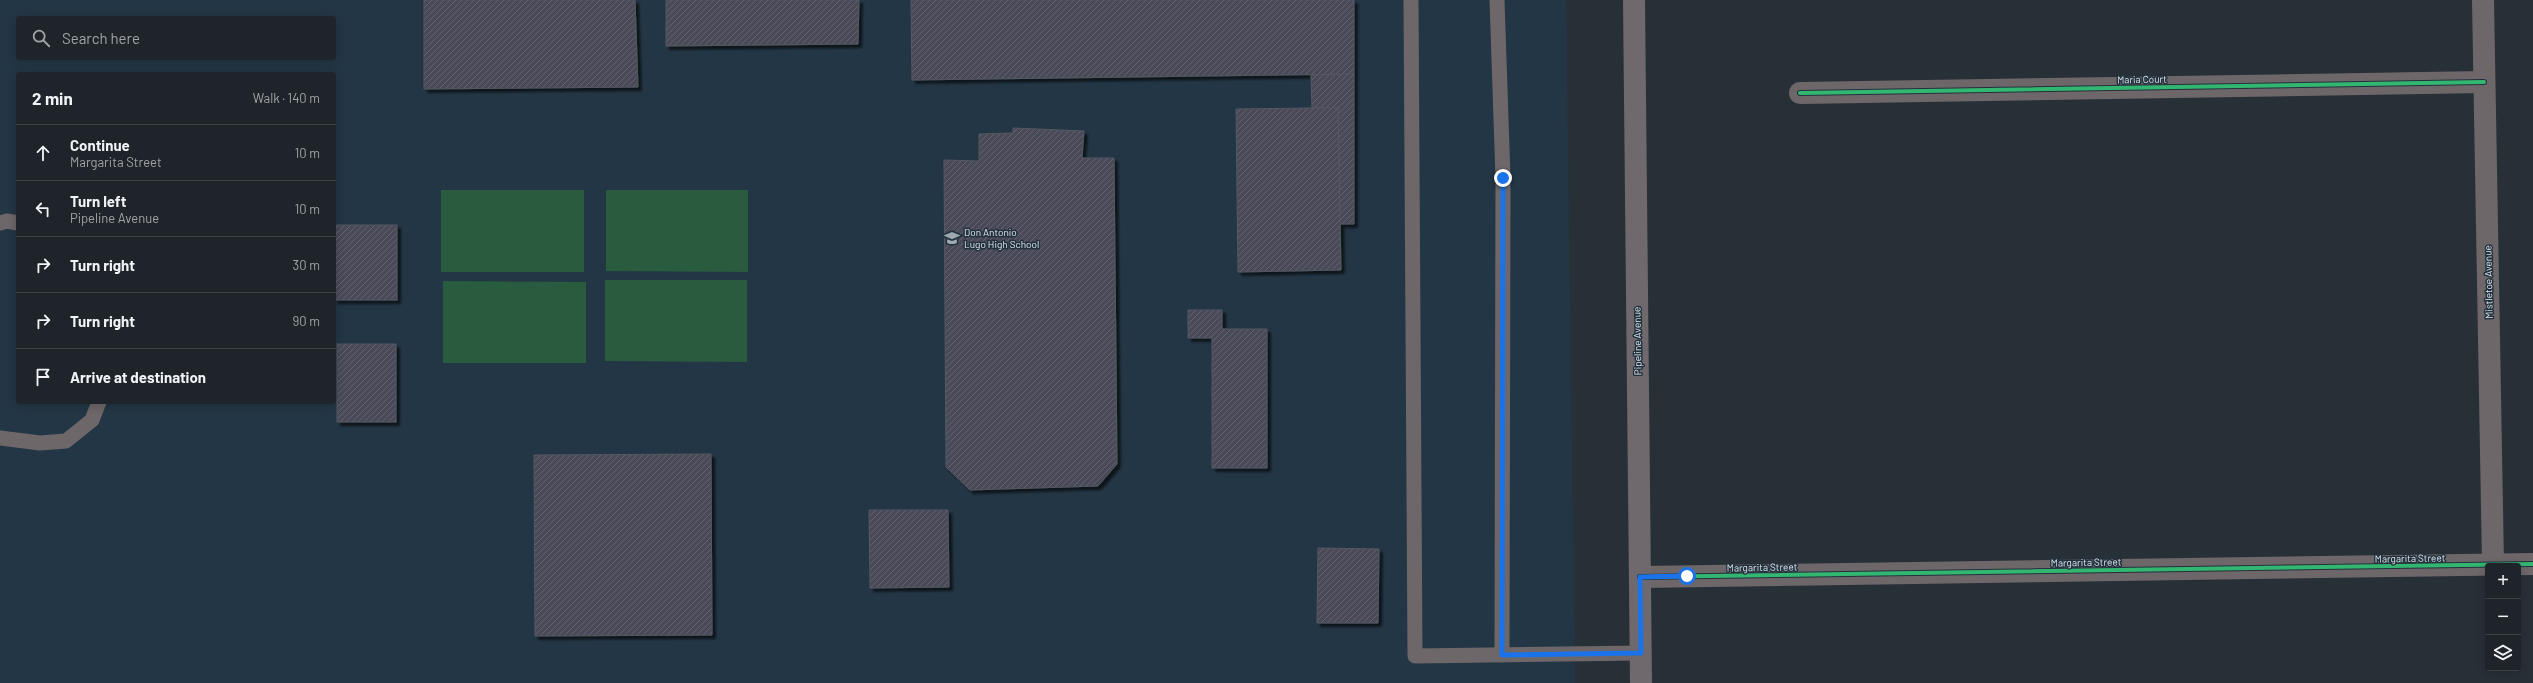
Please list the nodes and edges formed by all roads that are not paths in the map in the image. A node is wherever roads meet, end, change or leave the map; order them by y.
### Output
1 (1411, 0) edge
2 (1497, 0) edge
3 (1634, 0) edge
4 (2483, 0) edge
5 (2484, 82) junction
6 (1800, 93) dead end
7 (16, 223) edge
8 (0, 224) edge
9 (98, 404) edge
10 (0, 438) edge
11 (2493, 563) edge
12 (2485, 564) edge
13 (2521, 564) edge
14 (2533, 564) edge
15 (1640, 577) junction
16 (1641, 653) junction
17 (1502, 655) junction
18 (1641, 683) edge

1 - 17 lane
2 - 17 lane
3 - 15 main road, Pipeline Avenue
4 - 5 street, Mistletoe Avenue
5 - 6 street, Maria Court
5 - 11 street, Mistletoe Avenue
7 - 8 lane
9 - 10 lane
12 - 15 street, Margarita Street
13 - 14 street, Margarita Street
15 - 16 main road, Pipeline Avenue
16 - 17 lane
16 - 18 main road, Pipeline Avenue

